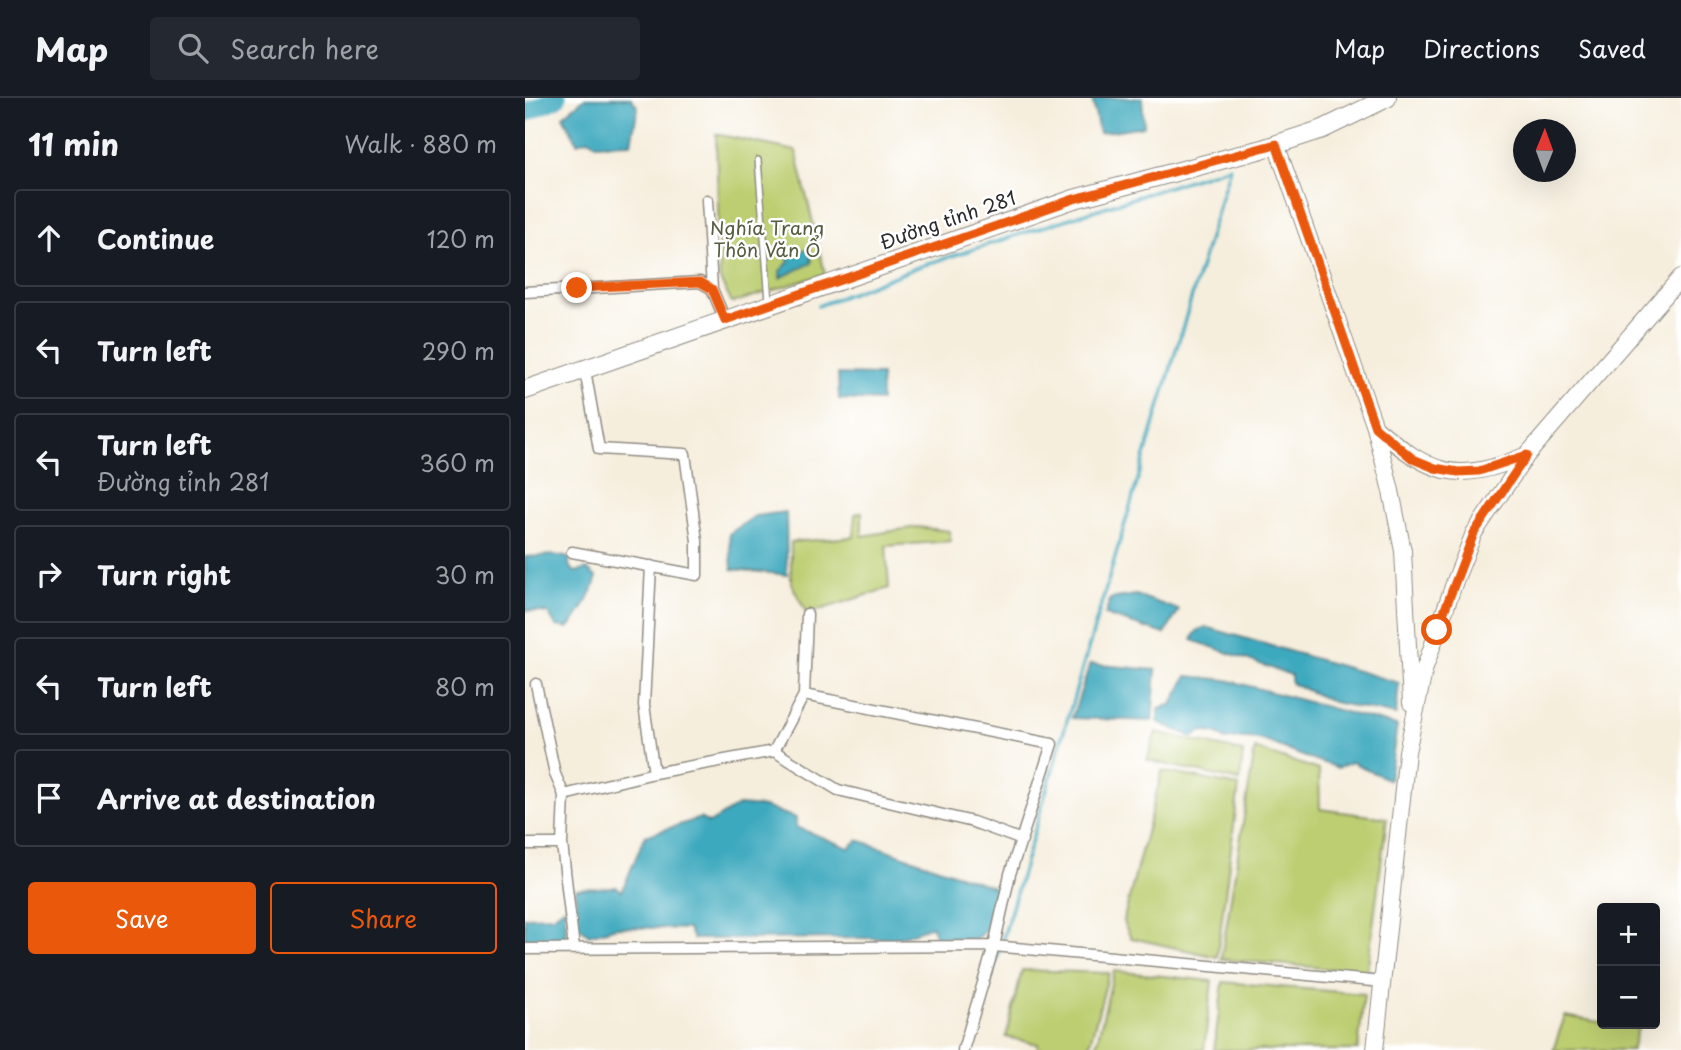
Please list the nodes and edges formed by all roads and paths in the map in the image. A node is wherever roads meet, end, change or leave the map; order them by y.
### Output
1 (1387, 98) edge
2 (1276, 144) junction
3 (758, 160) dead end
4 (707, 200) dead end
5 (1681, 277) edge
6 (712, 289) junction
7 (525, 292) edge
8 (769, 304) junction
9 (725, 320) junction
10 (585, 370) junction
11 (525, 390) edge
12 (1375, 427) junction
13 (1527, 455) junction
14 (572, 552) dead end
15 (651, 566) junction
16 (807, 614) dead end
17 (536, 684) dead end
18 (804, 695) junction
19 (1412, 723) junction
20 (774, 751) junction
21 (654, 773) junction
22 (564, 795) junction
23 (1022, 840) junction
24 (525, 844) edge
25 (562, 844) junction
26 (994, 946) junction
27 (525, 949) edge
28 (574, 949) junction
29 (1383, 982) junction
30 (963, 1050) edge
31 (1375, 1050) edge

1 - 2 main road, Đường tỉnh 281
2 - 8 main road, Đường tỉnh 281
2 - 12 main road
3 - 8 lane
4 - 6 street
5 - 13 main road
6 - 7 street
6 - 9 street
8 - 9 main road, Đường tỉnh 281
9 - 10 main road, Đường tỉnh 281
10 - 11 main road, Đường tỉnh 281
10 - 15 street
12 - 13 main road
12 - 19 main road
13 - 19 main road
14 - 15 street
15 - 21 street
16 - 18 street
17 - 22 street
18 - 20 street
18 - 23 street
19 - 29 main road
20 - 21 street
20 - 23 street
21 - 22 street
22 - 25 street
23 - 26 street
24 - 25 street
25 - 28 street
26 - 28 street
26 - 29 street
26 - 30 street
27 - 28 street
29 - 31 main road

